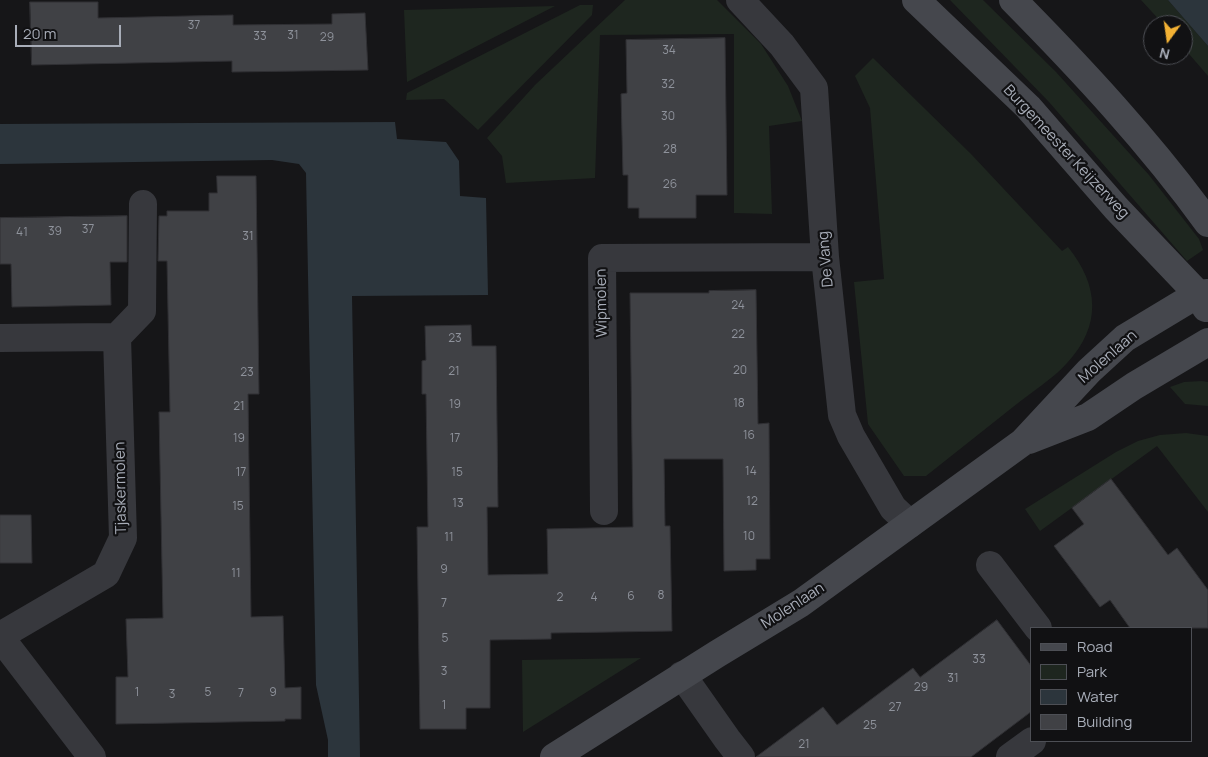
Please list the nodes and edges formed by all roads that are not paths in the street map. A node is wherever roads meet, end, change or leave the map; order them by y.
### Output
1 (740, 0) edge
2 (916, 0) edge
3 (1012, 0) edge
4 (143, 204) dead end
5 (1208, 224) edge
6 (825, 257) junction
7 (1205, 299) edge
8 (117, 337) junction
9 (0, 338) edge
10 (1208, 342) edge
11 (1023, 442) junction
12 (604, 511) dead end
13 (910, 524) junction
14 (990, 565) dead end
15 (1037, 627) edge
16 (0, 636) edge
17 (682, 675) junction
18 (1031, 742) edge
19 (92, 757) edge
20 (554, 757) edge
21 (741, 757) edge
22 (1010, 757) edge

1 - 6 street, De Vang
2 - 7 street, Burgemeester Keijzerweg
3 - 5 street
4 - 8 street
6 - 12 street, Wipmolen
6 - 13 street, De Vang
7 - 11 street, Molenlaan
8 - 9 street
8 - 16 street, Tjaskermolen
10 - 11 street, Molenlaan
11 - 13 street, Molenlaan
13 - 17 street, Molenlaan
14 - 15 street
16 - 19 street, Tjaskermolen
17 - 20 street, Molenlaan
17 - 21 street
18 - 22 street

